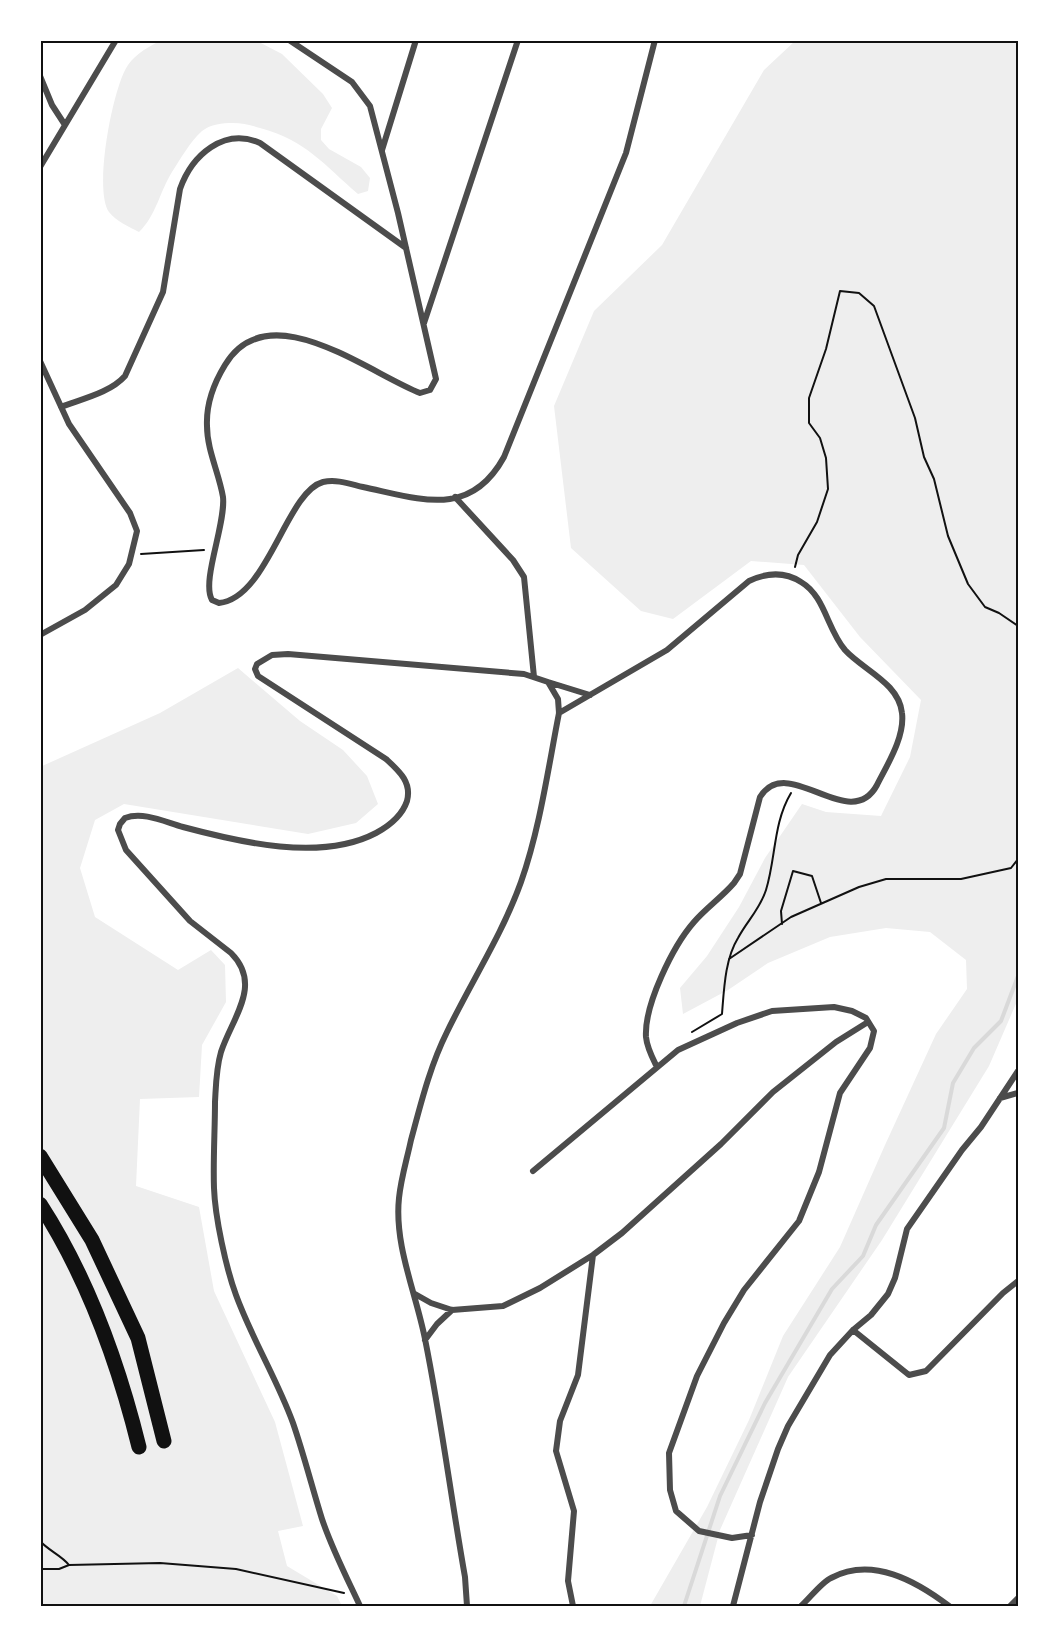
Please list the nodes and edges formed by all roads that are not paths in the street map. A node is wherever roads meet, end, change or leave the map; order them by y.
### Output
1 (116, 40) edge
2 (289, 40) edge
3 (416, 40) edge
4 (518, 40) edge
5 (656, 40) edge
6 (40, 76) edge
7 (65, 125) junction
8 (381, 151) junction
9 (40, 167) edge
10 (406, 248) junction
11 (423, 323) junction
12 (40, 361) edge
13 (61, 407) junction
14 (455, 498) junction
15 (40, 634) edge
16 (534, 677) junction
17 (548, 682) junction
18 (590, 695) junction
19 (559, 714) junction
20 (868, 1022) junction
21 (657, 1067) junction
22 (1018, 1071) edge
23 (1018, 1093) edge
24 (1000, 1098) junction
25 (40, 1156) edge
26 (532, 1171) dead end
27 (40, 1204) edge
28 (593, 1255) junction
29 (1018, 1281) edge
30 (416, 1294) junction
31 (452, 1311) junction
32 (853, 1329) junction
33 (425, 1340) junction
34 (164, 1441) dead end
35 (139, 1447) dead end
36 (752, 1535) junction
37 (1018, 1598) edge
38 (360, 1606) edge
39 (467, 1606) edge
40 (573, 1606) edge
41 (733, 1606) edge
42 (801, 1606) edge
43 (949, 1606) edge
44 (1010, 1606) edge

1 - 7 street
2 - 8 street
3 - 8 street
4 - 11 street
5 - 14 street
6 - 7 street
7 - 9 street
8 - 10 street
10 - 11 street
10 - 13 street
11 - 14 street
12 - 13 street
13 - 15 street
14 - 16 street
16 - 17 street
16 - 38 street
17 - 18 street
17 - 19 street
18 - 19 street
18 - 21 street
19 - 30 street
20 - 21 street
20 - 28 street
20 - 36 street
21 - 26 street
22 - 24 street
23 - 24 street
24 - 32 street
25 - 34 highway
27 - 35 highway
28 - 31 street
28 - 40 street
29 - 32 street
30 - 31 street
30 - 33 street
31 - 33 street
32 - 36 street
33 - 39 street
36 - 41 street
37 - 44 street
42 - 43 street

